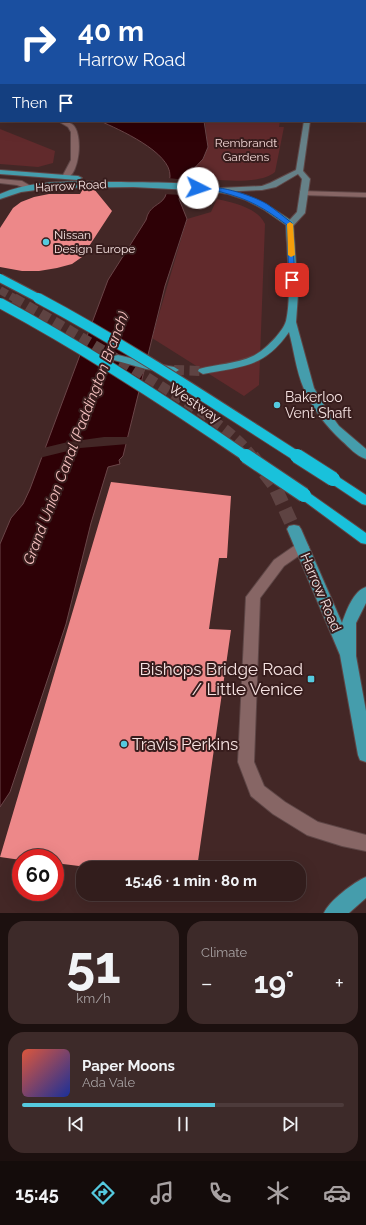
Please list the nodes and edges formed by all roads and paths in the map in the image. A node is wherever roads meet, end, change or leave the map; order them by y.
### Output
1 (63, 122) edge
2 (307, 122) edge
3 (299, 171) junction
4 (0, 172) edge
5 (66, 177) junction
6 (0, 181) edge
7 (119, 184) junction
8 (30, 188) junction
9 (220, 190) junction
10 (303, 193) junction
11 (366, 195) edge
12 (0, 197) edge
13 (290, 224) junction
14 (0, 278) edge
15 (0, 303) edge
16 (291, 322) junction
17 (118, 358) dead end
18 (174, 370) tunnel mouth
19 (203, 371) tunnel mouth
20 (366, 455) edge
21 (366, 501) edge
22 (294, 529) tunnel mouth
23 (366, 540) edge
24 (302, 547) junction
25 (366, 592) edge
26 (348, 656) junction
27 (366, 755) edge
28 (366, 843) edge
29 (366, 886) edge
30 (334, 913) edge

1 - 5 street
2 - 3 street
3 - 9 street
3 - 10 street
4 - 5 main road, Harrow Road
5 - 7 main road, Harrow Road
6 - 8 street
7 - 8 main road, Harrow Road
7 - 9 main road, Harrow Road
8 - 12 main road, Harrow Road
9 - 13 main road, Harrow Road
10 - 11 street
10 - 13 street
13 - 16 main road
14 - 21 highway, Westway, bridge
15 - 23 highway, Westway, bridge
16 - 19 main road
16 - 20 main road
17 - 18 main road, bridge
22 - 24 main road, Harrow Road
24 - 26 main road, Harrow Road
24 - 28 street
25 - 26 main road
26 - 27 main road
29 - 30 main road

